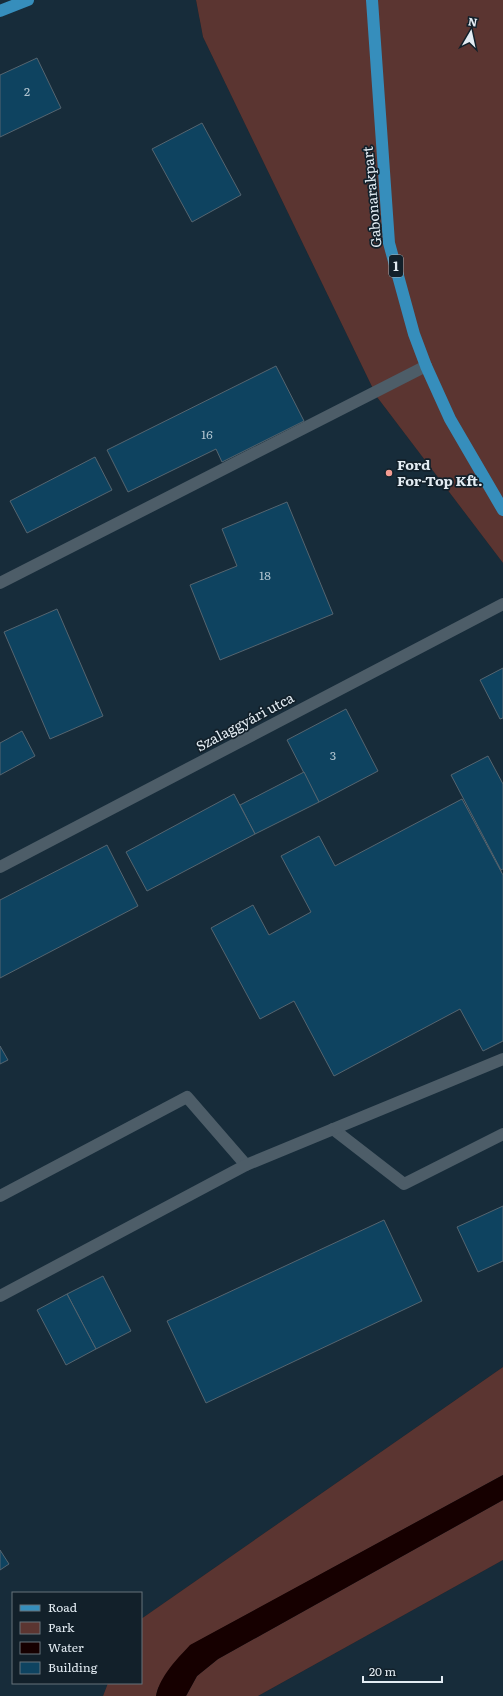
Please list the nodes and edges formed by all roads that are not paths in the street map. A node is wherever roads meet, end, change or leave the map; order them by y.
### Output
1 (28, 0) edge
2 (372, 0) edge
3 (0, 11) edge
4 (426, 366) junction
5 (503, 510) edge
6 (0, 583) edge
7 (503, 604) edge
8 (0, 866) edge
9 (503, 1059) edge
10 (333, 1129) junction
11 (503, 1134) edge
12 (246, 1165) junction
13 (0, 1196) edge
14 (0, 1296) edge

1 - 3 main road
2 - 4 main road, Gabonarakpart / 1
4 - 5 main road, Gabonarakpart / 1
4 - 6 lane
7 - 8 lane, Szalaggyári utca
9 - 10 lane
10 - 11 lane
10 - 12 lane
12 - 13 lane
12 - 14 lane

